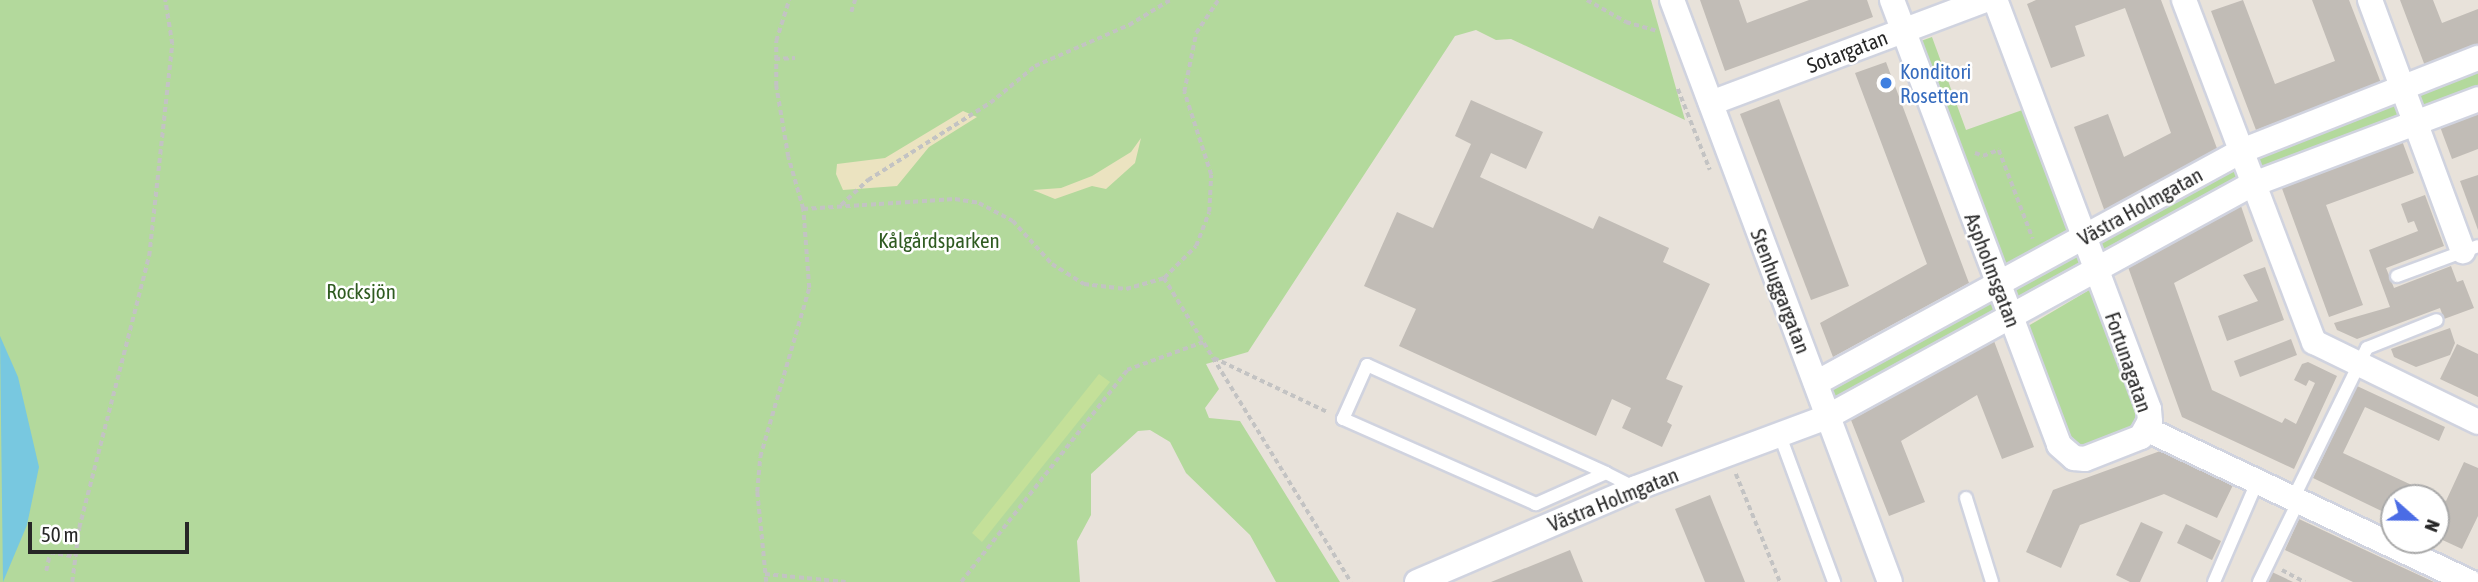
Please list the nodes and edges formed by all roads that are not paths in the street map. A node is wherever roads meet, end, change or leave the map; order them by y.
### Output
1 (1672, 0) edge
2 (1892, 0) edge
3 (1984, 0) edge
4 (1995, 0) edge
5 (2184, 0) edge
6 (2370, 0) edge
7 (1904, 30) junction
8 (2478, 58) edge
9 (2402, 87) junction
10 (2478, 99) edge
11 (1711, 103) junction
12 (2415, 122) junction
13 (2239, 152) junction
14 (2251, 185) junction
15 (2084, 236) junction
16 (2471, 249) edge
17 (2098, 272) junction
18 (2396, 276) dead end
19 (1998, 284) junction
20 (2011, 319) junction
21 (2437, 320) dead end
22 (2357, 364) junction
23 (1816, 383) junction
24 (1819, 419) junction
25 (2478, 422) edge
26 (2146, 429) junction
27 (1779, 433) junction
28 (1606, 473) junction
29 (2257, 482) junction
30 (1636, 488) junction
31 (1966, 498) dead end
32 (2295, 500) junction
33 (1417, 582) edge
34 (1834, 582) edge
35 (1890, 582) edge
36 (1992, 582) edge
37 (2214, 582) edge
38 (2259, 582) edge
39 (2470, 582) edge

1 - 11 street, Stenhuggargatan
2 - 7 street, Aspholmsgatan
3 - 7 street, Sotargatan
4 - 15 street, Fortunagatan
5 - 13 street
6 - 9 street
7 - 11 street, Sotargatan
7 - 19 street, Aspholmsgatan
8 - 9 street, Västra Holmgatan
9 - 12 street
9 - 13 street, Västra Holmgatan
10 - 12 street, Västra Holmgatan
11 - 23 street, Stenhuggargatan
12 - 14 street, Västra Holmgatan
12 - 16 street
13 - 14 street
13 - 15 street, Västra Holmgatan
14 - 17 street, Västra Holmgatan
14 - 22 street
15 - 17 street, Fortunagatan
15 - 19 street, Västra Holmgatan
16 - 18 lane
17 - 20 street, Västra Holmgatan
17 - 26 street, Fortunagatan
19 - 20 street, Aspholmsgatan
19 - 23 street, Västra Holmgatan
20 - 24 street, Västra Holmgatan
20 - 26 street, Aspholmsgatan
21 - 22 lane
22 - 25 street
22 - 32 lane
23 - 24 street, Stenhuggargatan
24 - 27 street, Västra Holmgatan
24 - 35 street, Stenhuggargatan
26 - 29 street, Fortunagatan
27 - 30 street, Västra Holmgatan
27 - 34 lane
28 - 28 lane
28 - 30 lane
29 - 32 street, Fortunagatan
29 - 37 lane
30 - 33 street, Västra Holmgatan
31 - 36 lane
32 - 38 lane
32 - 39 street, Fortunagatan

